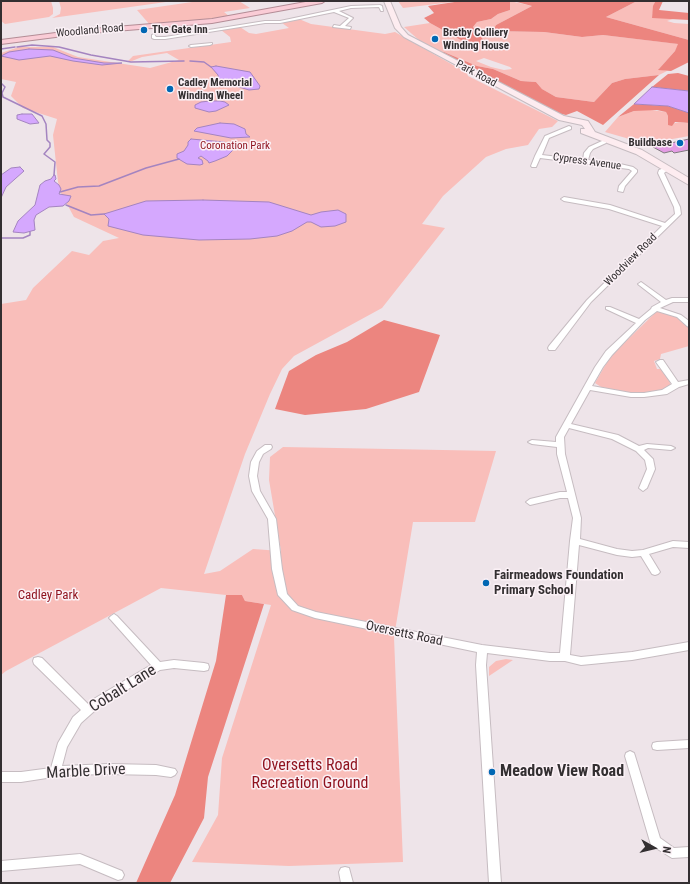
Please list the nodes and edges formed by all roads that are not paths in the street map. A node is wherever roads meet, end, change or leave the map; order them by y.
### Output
1 (322, 1) edge
2 (387, 1) edge
3 (381, 7) dead end
4 (336, 10) junction
5 (224, 19) junction
6 (334, 26) dead end
7 (235, 27) junction
8 (341, 27) junction
9 (350, 28) dead end
10 (186, 35) junction
11 (153, 39) dead end
12 (1, 42) edge
13 (210, 44) dead end
14 (199, 45) junction
15 (191, 46) dead end
16 (566, 123) junction
17 (577, 125) junction
18 (592, 133) junction
19 (604, 142) dead end
20 (538, 156) junction
21 (585, 161) junction
22 (534, 166) dead end
23 (666, 169) junction
24 (689, 182) edge
25 (621, 191) dead end
26 (564, 199) dead end
27 (665, 226) junction
28 (641, 284) dead end
29 (689, 300) edge
30 (665, 302) junction
31 (608, 308) dead end
32 (654, 308) junction
33 (640, 322) junction
34 (689, 325) edge
35 (552, 348) dead end
36 (660, 362) dead end
37 (689, 382) edge
38 (676, 385) junction
39 (588, 387) junction
40 (567, 425) junction
41 (532, 442) dead end
42 (559, 445) junction
43 (268, 447) dead end
44 (671, 448) dead end
45 (639, 449) junction
46 (643, 488) dead end
47 (572, 495) junction
48 (530, 502) dead end
49 (574, 541) junction
50 (689, 545) edge
51 (643, 552) junction
52 (655, 572) dead end
53 (114, 618) dead end
54 (689, 646) edge
55 (482, 650) junction
56 (565, 657) junction
57 (38, 661) dead end
58 (158, 666) junction
59 (204, 667) dead end
60 (88, 710) junction
61 (689, 744) edge
62 (657, 746) dead end
63 (630, 756) dead end
64 (55, 772) junction
65 (171, 772) dead end
66 (1, 777) edge
67 (689, 852) edge
68 (1, 866) edge
69 (118, 875) dead end
70 (495, 883) edge

1 - 5 highway, Woodland Road
2 - 16 main road, Park Road
3 - 4 street
4 - 7 street
4 - 8 street
5 - 7 street
5 - 12 highway, Woodland Road
6 - 8 street
7 - 10 street
8 - 9 street
10 - 11 street
10 - 14 street
13 - 14 street
14 - 15 street
16 - 17 main road, Park Road
16 - 17 main road, Park Road
16 - 20 street
17 - 18 main road, Park Road
17 - 18 main road, Park Road
18 - 23 main road, Park Road
19 - 21 street
20 - 21 street, Cypress Avenue
20 - 22 street
21 - 25 street, Cypress Avenue
23 - 24 main road, Park Road
23 - 27 street, Woodview Road
26 - 27 street
27 - 35 street, Woodview Road
28 - 30 street
29 - 30 street
30 - 32 street
31 - 33 street
32 - 33 street
32 - 34 street
33 - 39 street
36 - 38 street
37 - 38 street
38 - 39 street
39 - 40 street
40 - 42 street
40 - 45 street
41 - 42 street
42 - 47 street
43 - 55 street, Oversetts Road
44 - 45 street
45 - 46 street
47 - 48 street
47 - 49 street
49 - 51 street
49 - 56 street
50 - 51 street
51 - 52 street
53 - 58 street
54 - 56 street, Oversetts Road
55 - 56 street, Oversetts Road
55 - 70 street
57 - 60 street
58 - 59 street, Cobalt Lane
58 - 60 street, Cobalt Lane
60 - 64 street, Cobalt Lane
61 - 62 street
63 - 67 street
64 - 65 street, Marble Drive
64 - 66 street, Marble Drive
68 - 69 street

